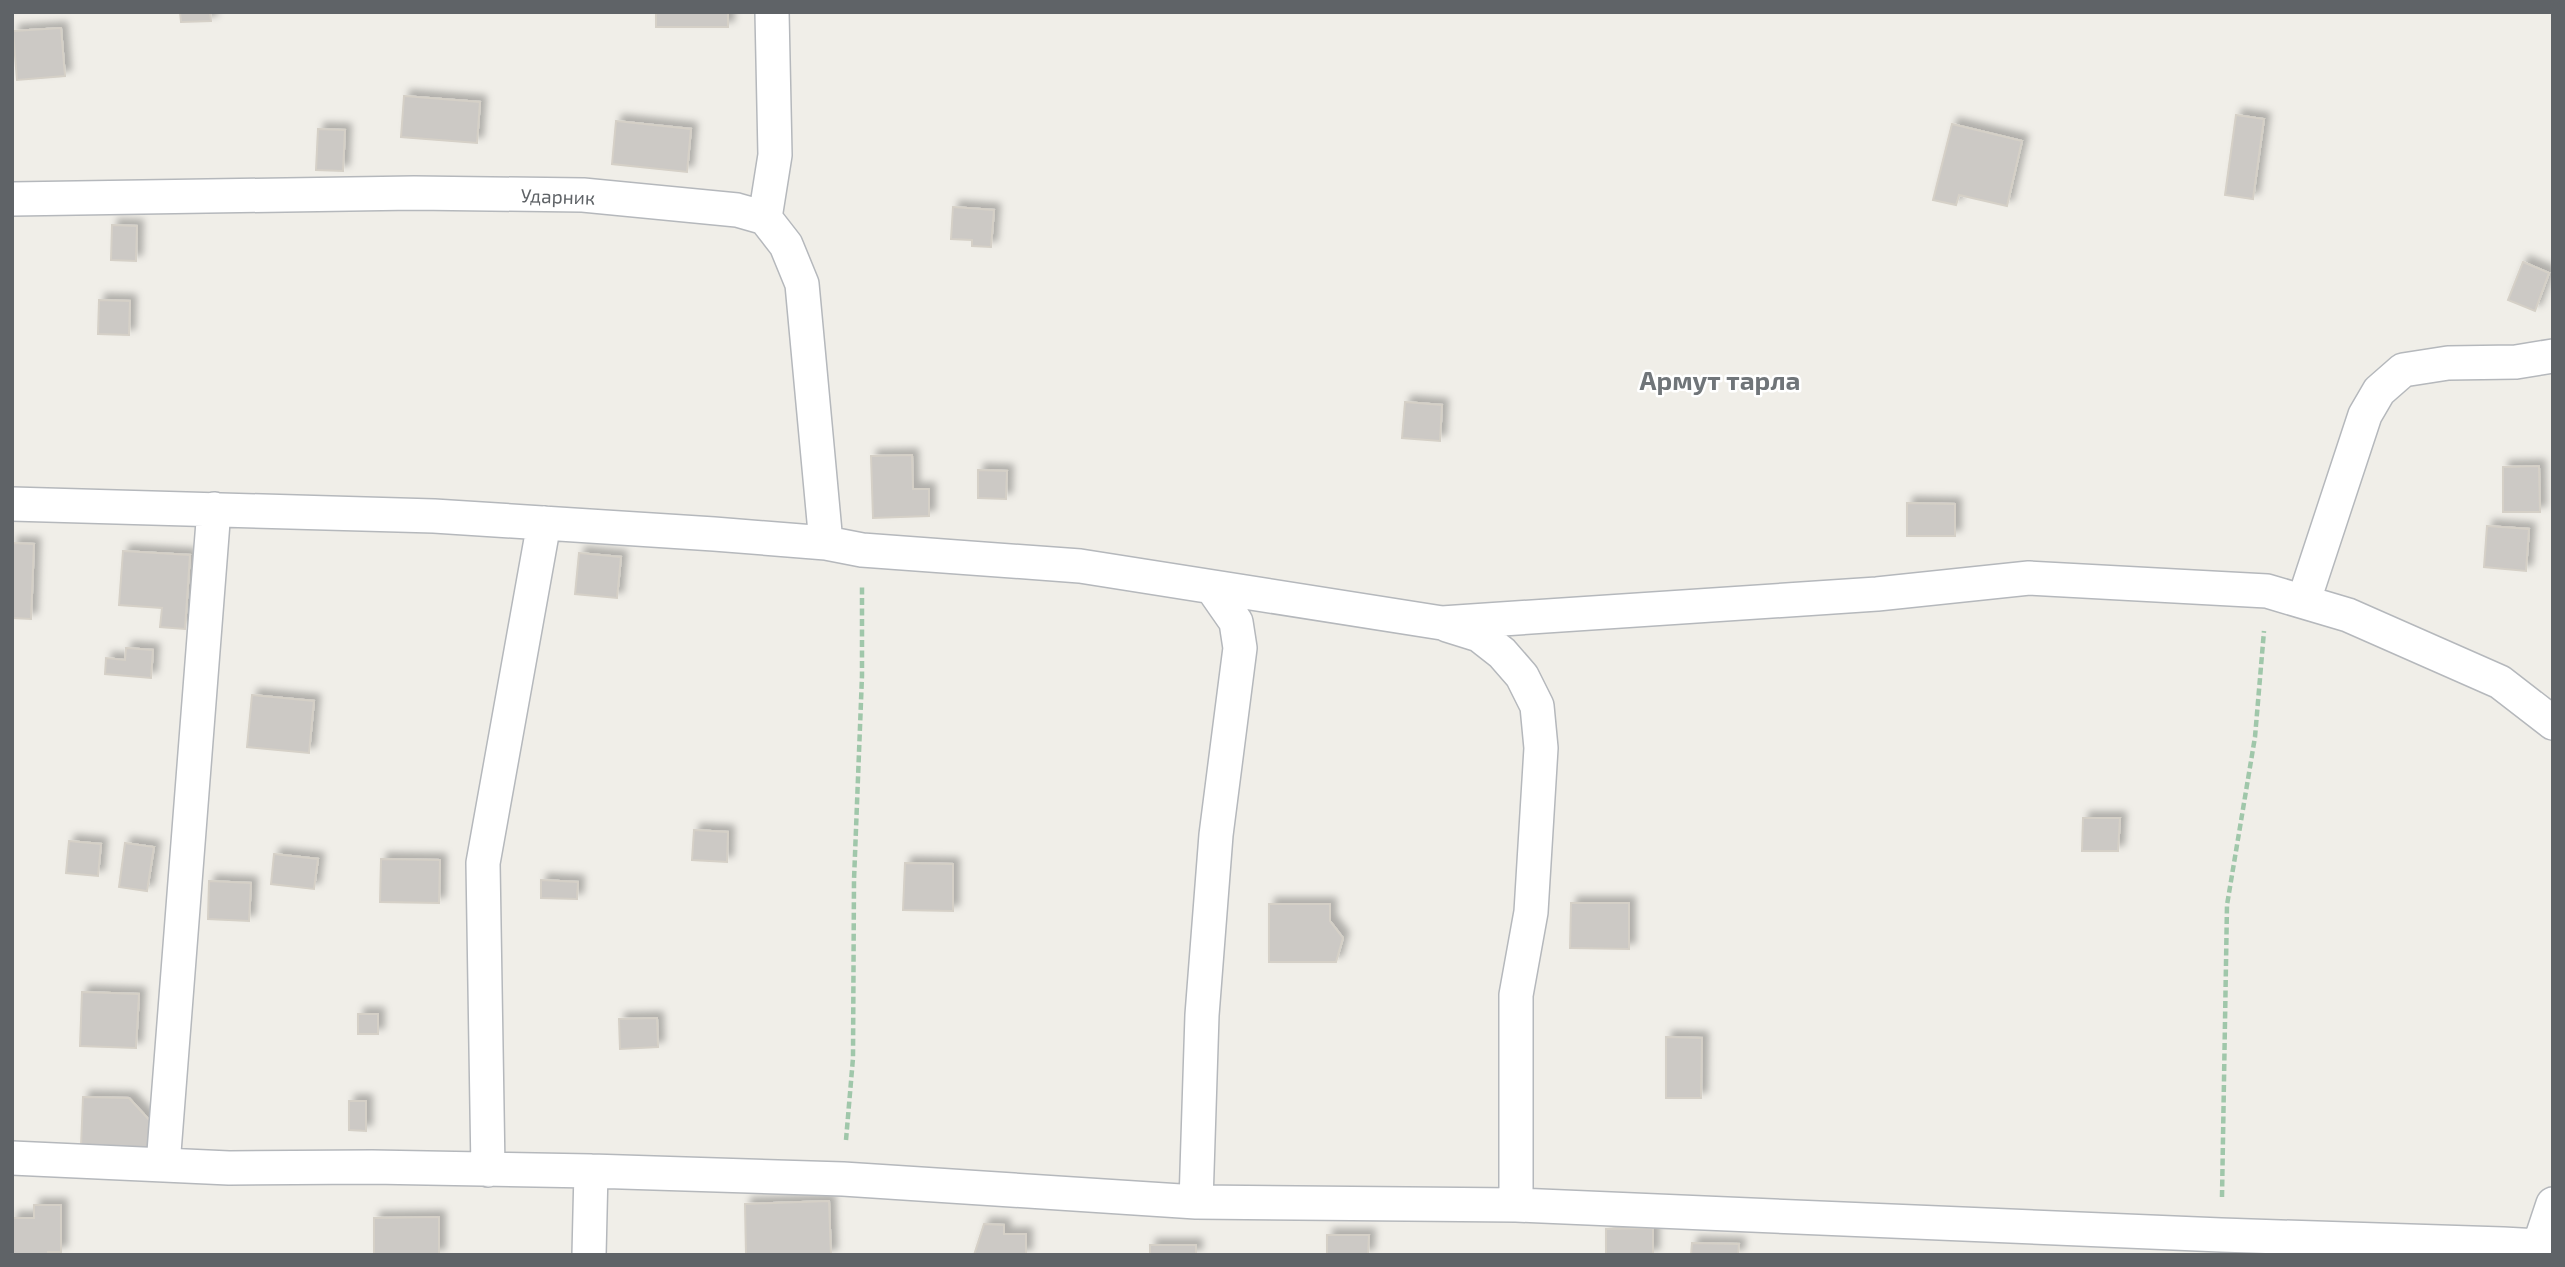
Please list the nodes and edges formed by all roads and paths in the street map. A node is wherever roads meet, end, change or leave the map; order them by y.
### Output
1 (772, 12) edge
2 (12, 199) edge
3 (765, 218) junction
4 (2553, 356) edge
5 (12, 504) edge
6 (214, 509) junction
7 (544, 523) junction
8 (826, 543) junction
9 (862, 550) junction
10 (1213, 589) junction
11 (2267, 591) junction
12 (2304, 600) junction
13 (1442, 623) junction
14 (2553, 723) edge
15 (12, 1158) edge
16 (163, 1165) junction
17 (488, 1170) junction
18 (591, 1171) junction
19 (843, 1180) junction
20 (1196, 1202) junction
21 (2553, 1203) edge
22 (1516, 1205) junction
23 (2221, 1235) junction
24 (2545, 1250) edge
25 (589, 1255) edge

1 - 3 street
2 - 3 street, Ударник
3 - 8 street
4 - 12 street
5 - 6 street
6 - 7 street
6 - 16 street
7 - 8 street
7 - 17 street
8 - 9 street
9 - 10 street
9 - 19 path
10 - 13 street
10 - 20 street
11 - 12 street
11 - 13 street
11 - 23 path
12 - 14 street
13 - 22 street
15 - 16 street
16 - 17 street
17 - 18 street
18 - 19 street
18 - 25 street
19 - 20 street
20 - 22 street
21 - 24 street
22 - 23 street
23 - 24 street

